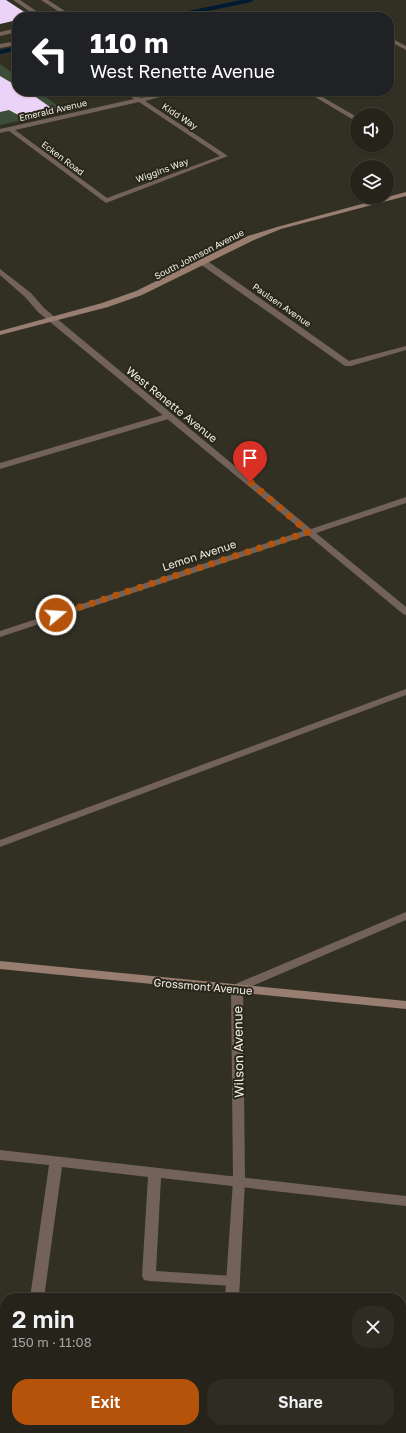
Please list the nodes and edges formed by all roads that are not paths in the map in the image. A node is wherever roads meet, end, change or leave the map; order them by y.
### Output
1 (16, 0) edge
2 (44, 0) edge
3 (34, 12) edge
4 (63, 12) edge
5 (12, 31) edge
6 (0, 34) edge
7 (406, 41) edge
8 (394, 42) edge
9 (397, 43) junction
10 (12, 44) edge
11 (394, 44) edge
12 (0, 46) edge
13 (406, 48) edge
14 (134, 96) edge
15 (158, 96) edge
16 (316, 96) edge
17 (140, 100) junction
18 (350, 116) edge
19 (10, 129) junction
20 (0, 131) edge
21 (225, 156) joint
22 (406, 194) edge
23 (106, 201) joint
24 (203, 262) junction
25 (0, 271) edge
26 (52, 319) junction
27 (0, 333) edge
28 (406, 348) edge
29 (169, 416) junction
30 (0, 466) edge
31 (406, 500) edge
32 (308, 532) junction
33 (406, 612) edge
34 (0, 634) edge
35 (406, 692) edge
36 (0, 844) edge
37 (406, 916) edge
38 (2, 964) edge
39 (237, 988) junction
40 (406, 1005) edge
41 (0, 1154) edge
42 (56, 1161) junction
43 (155, 1172) junction
44 (239, 1182) junction
45 (406, 1201) edge
46 (233, 1281) junction
47 (39, 1293) edge
48 (232, 1293) edge

1 - 3 street
2 - 4 street
5 - 6 street
7 - 9 street
8 - 9 street
9 - 11 street
9 - 13 street
10 - 12 street
14 - 17 street, Kidd Way
15 - 17 street, Emerald Avenue
16 - 18 street
17 - 19 street, Emerald Avenue
17 - 21 street, Kidd Way
19 - 20 street, Emerald Avenue
19 - 23 street, Ecken Road
21 - 23 street, Wiggins Way
22 - 24 street, South Johnson Avenue
24 - 26 street, South Johnson Avenue
24 - 28 street, Paulsen Avenue
25 - 26 street, West Renette Avenue
26 - 27 street, South Johnson Avenue
26 - 29 street, West Renette Avenue
29 - 30 street
29 - 32 street, West Renette Avenue
31 - 32 street, Lemon Avenue
32 - 33 street, West Renette Avenue
32 - 34 street, Lemon Avenue
35 - 36 street
37 - 39 street
38 - 39 street, Grossmont Avenue
39 - 40 street, Grossmont Avenue
39 - 44 street, Wilson Avenue
41 - 42 street
42 - 43 street
42 - 47 street
43 - 44 street
43 - 46 street
44 - 45 street
44 - 46 street, Wilson Avenue
46 - 48 street, Wilson Avenue

